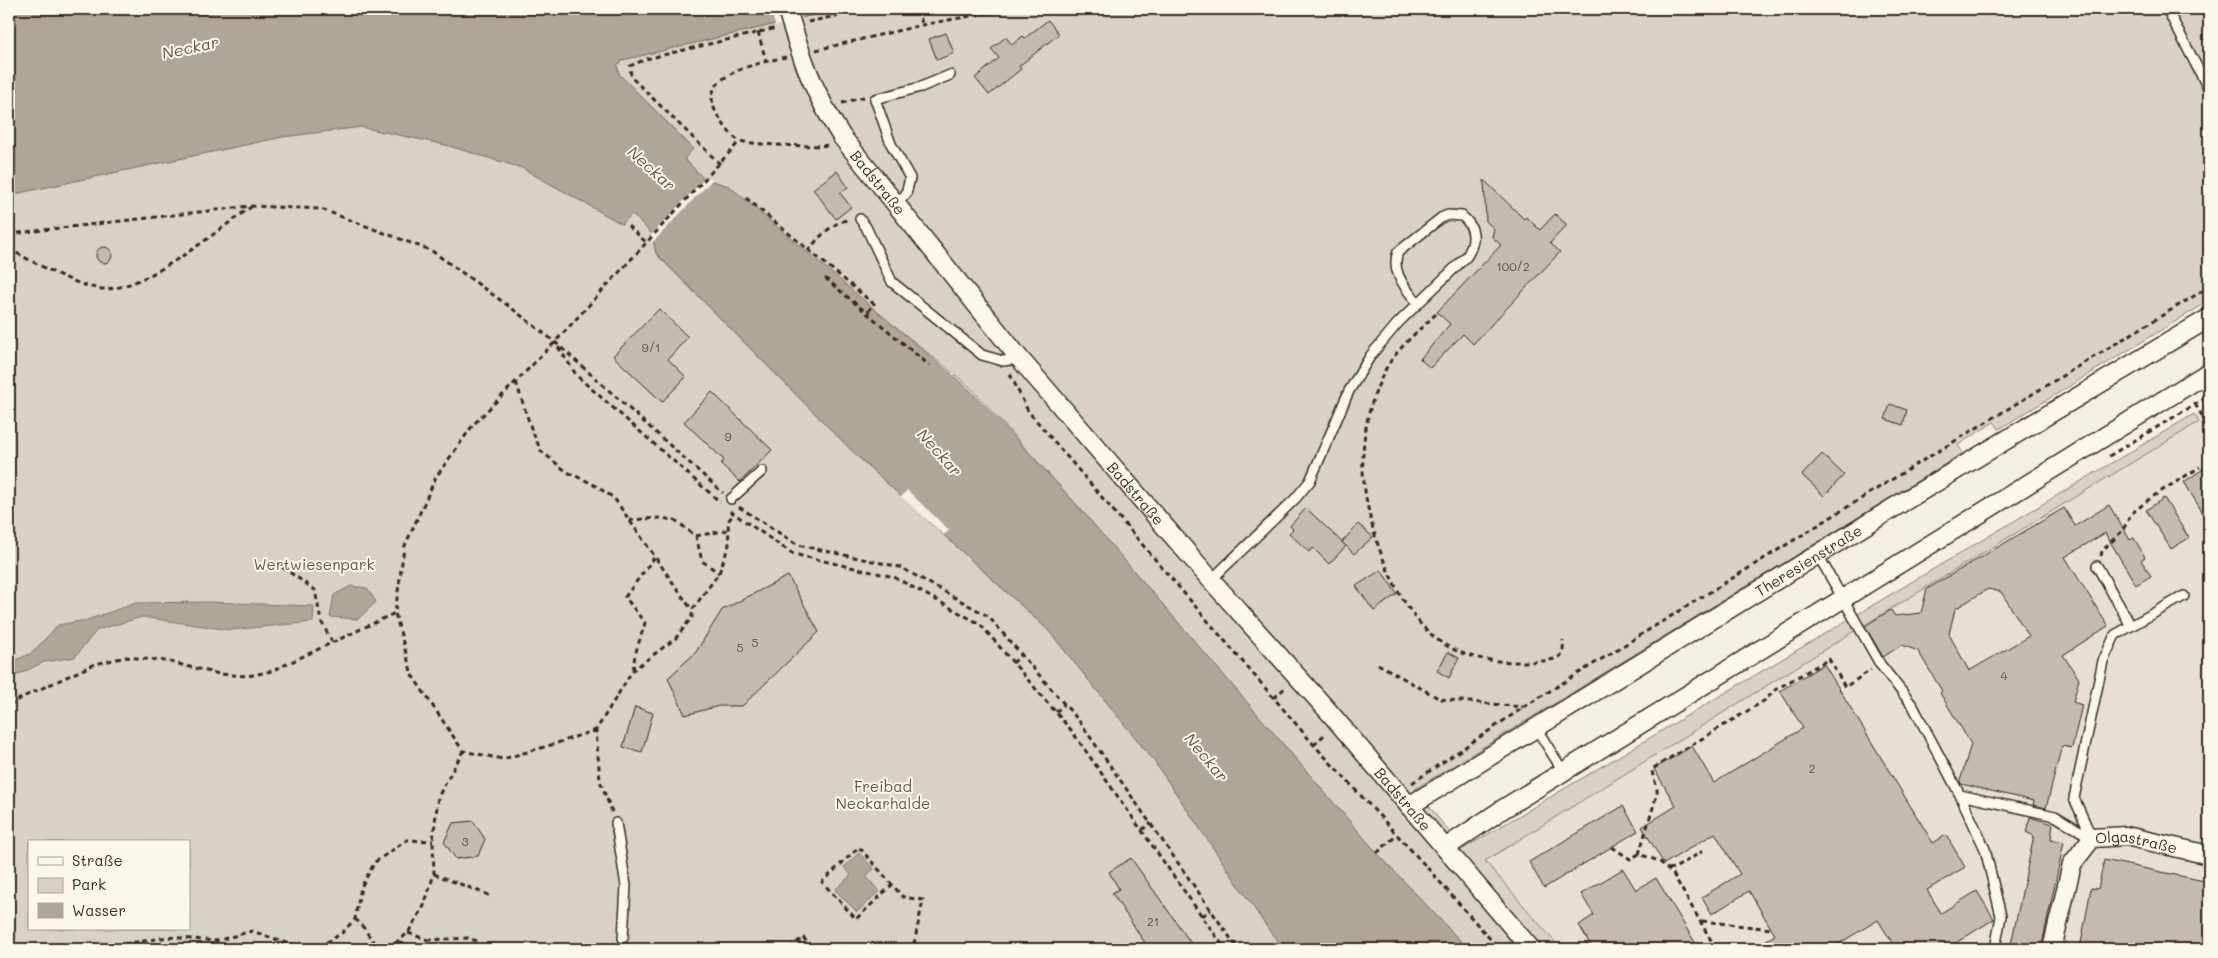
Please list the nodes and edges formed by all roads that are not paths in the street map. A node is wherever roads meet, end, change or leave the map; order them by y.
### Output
1 (2167, 9) edge
2 (786, 18) edge
3 (950, 76) dead end
4 (2209, 90) edge
5 (896, 203) junction
6 (860, 219) road end
7 (1418, 304) junction
8 (2209, 318) edge
9 (1012, 360) junction
10 (2209, 372) edge
11 (762, 470) dead end
12 (731, 500) road end
13 (1818, 555) junction
14 (2097, 566) road end
15 (1211, 580) junction
16 (2184, 596) dead end
17 (1842, 598) junction
18 (2131, 626) junction
19 (1536, 728) junction
20 (1563, 771) junction
21 (1960, 795) junction
22 (1409, 806) junction
23 (616, 823) road end
24 (2092, 838) junction
25 (1445, 848) junction
26 (2209, 855) edge
27 (623, 938) dead end
28 (1531, 949) edge
29 (1995, 949) edge
30 (2052, 949) edge

1 - 4 lane
2 - 5 street, Badstraße, bridge
3 - 5 lane
5 - 9 street, Badstraße
6 - 9 lane
7 - 7 lane
7 - 15 lane
8 - 13 street, Theresienstraße
9 - 15 street, Badstraße
10 - 17 street
11 - 12 lane
13 - 17 lane
13 - 19 street, Theresienstraße
14 - 18 lane
15 - 22 street, Badstraße
16 - 18 lane
17 - 20 street
17 - 21 lane
18 - 24 lane
19 - 20 lane
19 - 22 street, Theresienstraße
20 - 25 street
21 - 24 lane
21 - 29 lane
22 - 25 street, Badstraße
23 - 27 lane
24 - 26 street, Olgastraße
24 - 30 street, Olgastraße
25 - 28 street, Badstraße

